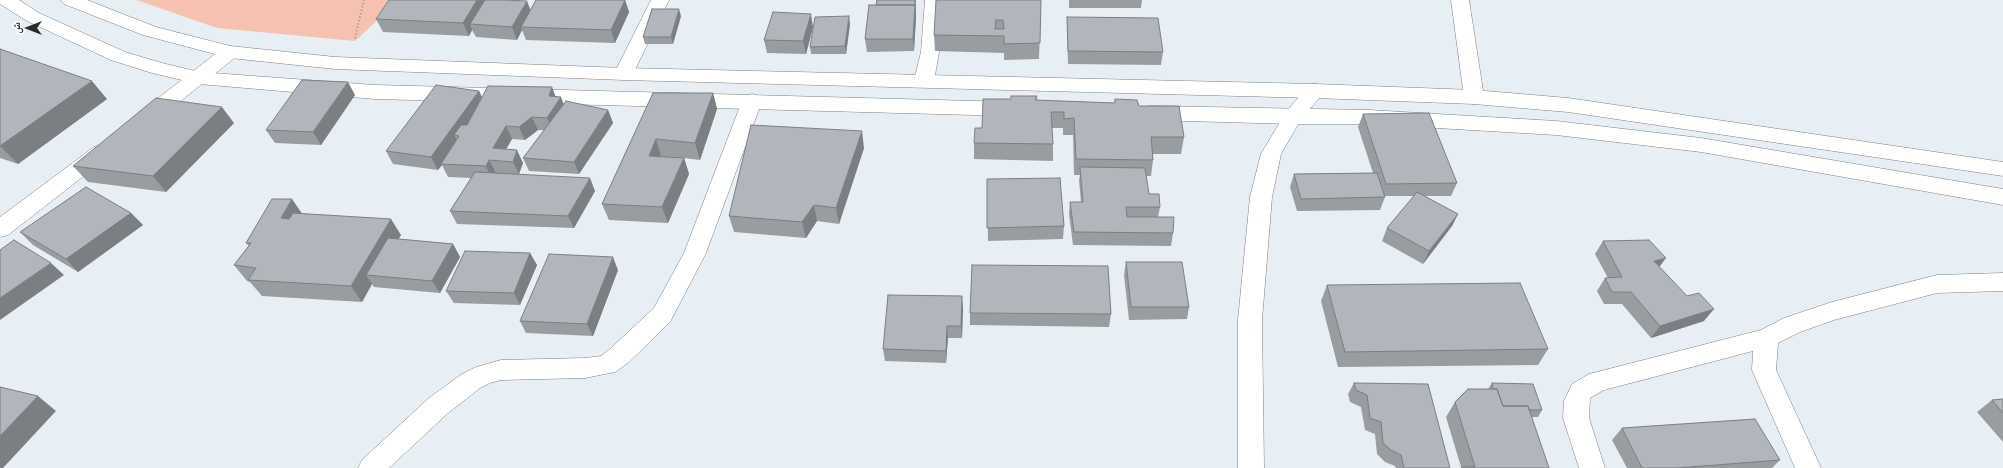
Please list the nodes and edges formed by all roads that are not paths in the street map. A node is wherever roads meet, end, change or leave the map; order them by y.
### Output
1 (6, 0) edge
2 (70, 0) edge
3 (660, 0) edge
4 (934, 0) edge
5 (1460, 0) edge
6 (230, 52) junction
7 (624, 74) junction
8 (199, 78) junction
9 (924, 81) junction
10 (1315, 91) junction
11 (1474, 97) junction
12 (752, 100) junction
13 (1030, 109) edge
14 (1134, 112) edge
15 (1293, 117) junction
16 (2003, 169) edge
17 (2003, 197) edge
18 (0, 229) edge
19 (2003, 282) edge
20 (1766, 338) junction
21 (372, 468) edge
22 (1251, 468) edge
23 (1592, 468) edge
24 (1808, 468) edge

1 - 8 main road
2 - 6 main road
3 - 7 main road
4 - 9 main road
5 - 11 main road
6 - 7 main road
6 - 8 main road
7 - 9 main road
8 - 12 main road
8 - 18 main road
9 - 10 main road
10 - 11 main road
10 - 15 main road
11 - 16 main road
12 - 13 main road
12 - 21 main road
14 - 15 main road
15 - 17 main road
15 - 22 main road
19 - 20 main road
20 - 23 main road
20 - 24 main road

